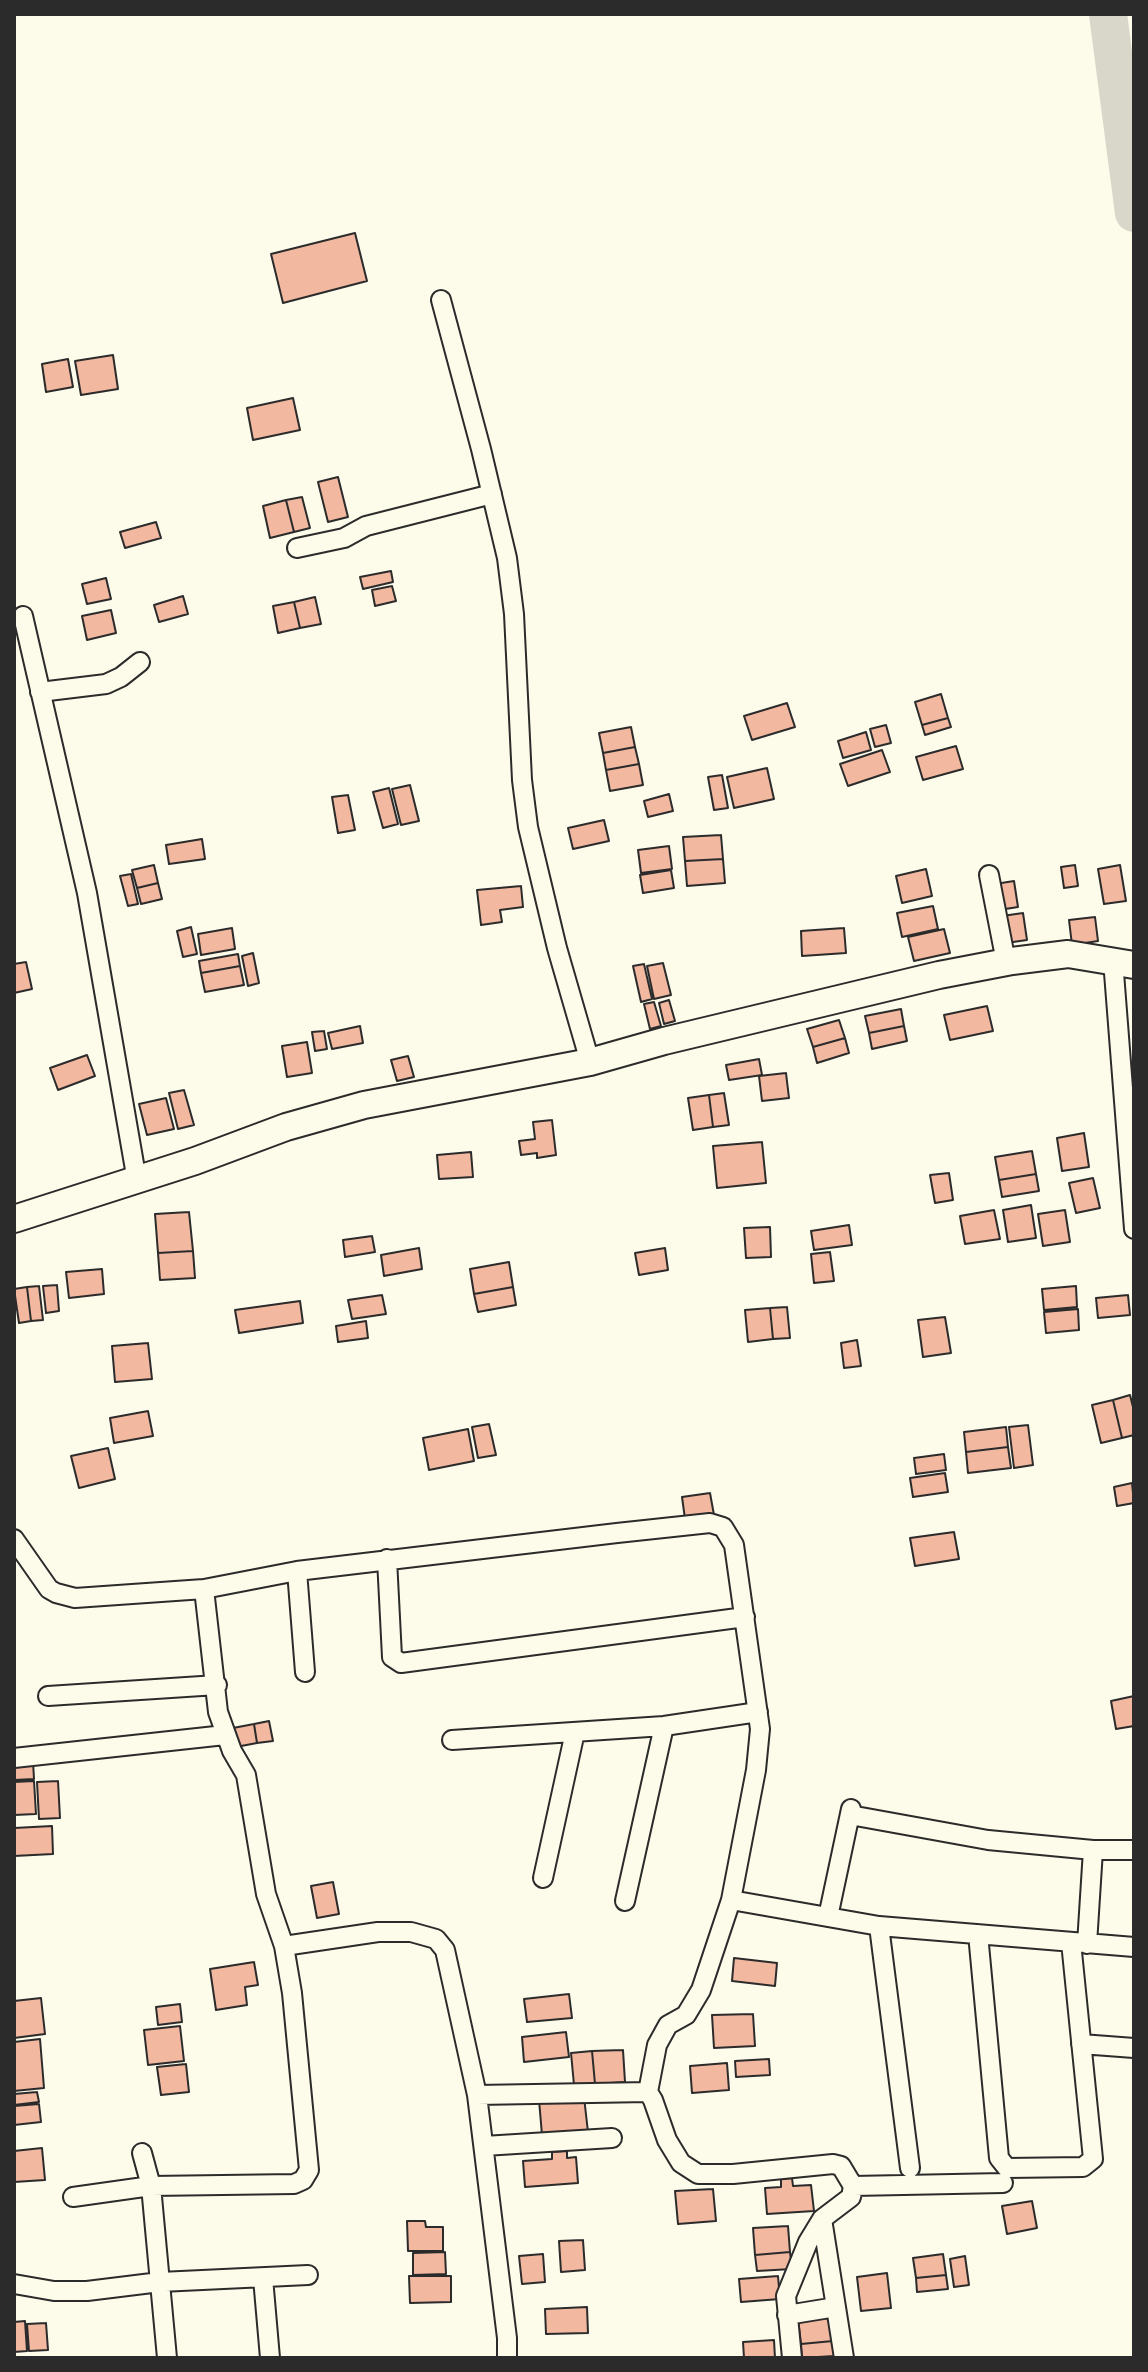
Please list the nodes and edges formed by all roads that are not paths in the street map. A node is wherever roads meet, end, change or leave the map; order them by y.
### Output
1 (441, 300) dead end
2 (492, 494) junction
3 (297, 548) dead end
4 (23, 616) dead end
5 (140, 662) dead end
6 (40, 692) junction
7 (989, 875) dead end
8 (1006, 962) junction
9 (1124, 962) edge
10 (590, 1062) junction
11 (137, 1181) junction
12 (14, 1219) edge
13 (1134, 1229) edge
14 (14, 1539) edge
15 (387, 1559) junction
16 (297, 1571) junction
17 (204, 1589) junction
18 (745, 1617) junction
19 (305, 1672) dead end
20 (217, 1685) junction
21 (48, 1696) dead end
22 (758, 1712) junction
23 (664, 1726) junction
24 (575, 1732) junction
25 (225, 1735) junction
26 (452, 1740) dead end
27 (14, 1758) edge
28 (1093, 1850) junction
29 (1134, 1850) edge
30 (543, 1878) dead end
31 (731, 1900) junction
32 (625, 1901) dead end
33 (828, 1917) junction
34 (879, 1926) junction
35 (978, 1934) junction
36 (1079, 1943) junction
37 (284, 1946) junction
38 (1134, 1947) edge
39 (1081, 2044) junction
40 (1134, 2048) edge
41 (648, 2092) junction
42 (477, 2095) junction
43 (612, 2138) dead end
44 (484, 2146) junction
45 (142, 2153) dead end
46 (910, 2168) dead end
47 (1003, 2183) dead end
48 (151, 2186) junction
49 (853, 2186) junction
50 (73, 2197) dead end
51 (822, 2219) junction
52 (308, 2275) dead end
53 (263, 2278) junction
54 (160, 2282) junction
55 (14, 2284) edge
56 (836, 2307) junction
57 (787, 2315) junction
58 (167, 2358) edge
59 (270, 2358) edge
60 (507, 2358) edge
61 (792, 2358) edge
62 (844, 2358) edge

1 - 2 street
2 - 3 street
2 - 10 street
4 - 6 street
5 - 6 street
6 - 11 street
7 - 8 street
8 - 9 street
8 - 10 street
9 - 13 street
10 - 11 street
11 - 12 street
14 - 17 street
15 - 16 street
15 - 18 street
15 - 18 street
16 - 17 street
16 - 19 street
17 - 20 street
18 - 22 street
20 - 21 street
20 - 25 street
22 - 23 street
22 - 31 street
23 - 24 street
23 - 32 street
24 - 26 street
24 - 30 street
25 - 27 street
25 - 37 street
28 - 29 street
28 - 33 street
28 - 36 street
31 - 33 street
31 - 41 street
33 - 34 street
34 - 35 street
34 - 46 street
35 - 36 street
35 - 39 street
36 - 38 street
36 - 39 street
37 - 42 street
37 - 48 street
39 - 40 street
41 - 42 street
41 - 49 street
42 - 44 street
43 - 44 street
44 - 60 street
45 - 48 street
47 - 49 street
48 - 50 street
48 - 54 street
49 - 51 street
51 - 56 street
51 - 57 street
52 - 53 street
53 - 54 street
53 - 59 street
54 - 55 street
54 - 58 street
56 - 57 street
56 - 62 street
57 - 61 street

